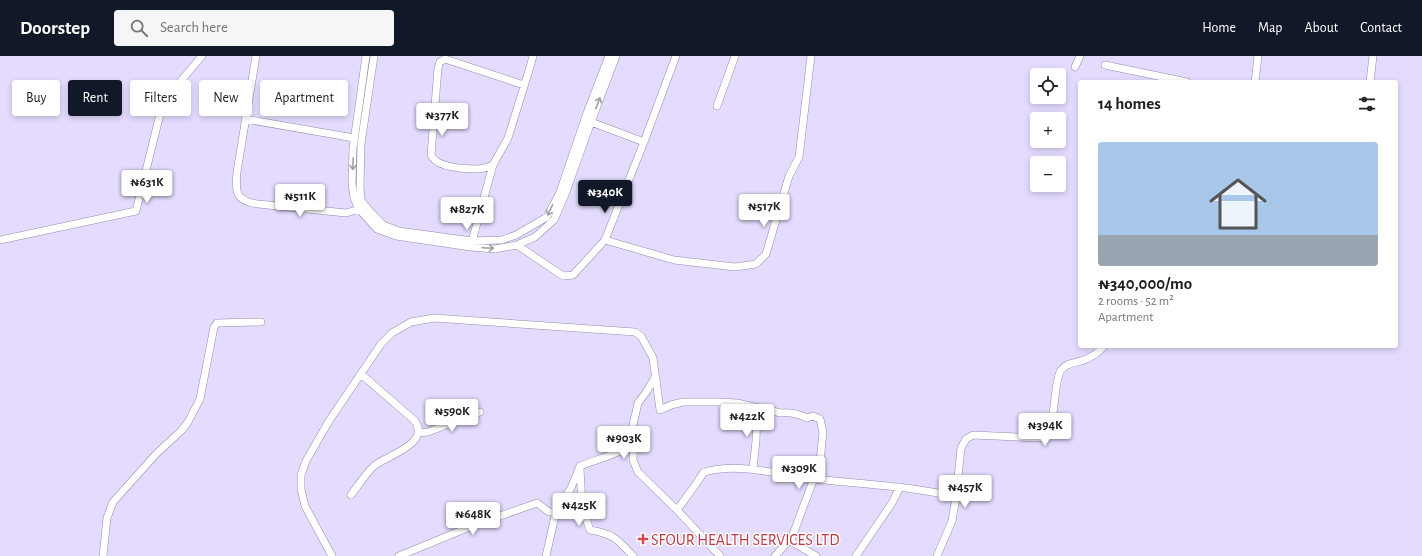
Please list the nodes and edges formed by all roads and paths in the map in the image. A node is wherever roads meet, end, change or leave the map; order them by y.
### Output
1 (202, 56) edge
2 (256, 56) edge
3 (366, 56) edge
4 (374, 56) edge
5 (533, 56) edge
6 (609, 56) edge
7 (616, 56) edge
8 (676, 56) edge
9 (735, 56) edge
10 (811, 56) edge
11 (1080, 56) edge
12 (1258, 56) edge
13 (1373, 56) edge
14 (1105, 65) dead end
15 (1075, 67) dead end
16 (1177, 80) edge
17 (1255, 80) edge
18 (1370, 80) edge
19 (524, 85) junction
20 (717, 106) dead end
21 (245, 119) junction
22 (590, 122) junction
23 (354, 138) junction
24 (644, 142) junction
25 (493, 165) junction
26 (362, 208) junction
27 (0, 240) edge
28 (604, 240) junction
29 (471, 244) junction
30 (517, 246) junction
31 (261, 322) dead end
32 (1102, 348) edge
33 (361, 374) junction
34 (757, 409) junction
35 (660, 410) junction
36 (480, 412) dead end
37 (636, 414) junction
38 (418, 433) junction
39 (580, 466) junction
40 (752, 469) junction
41 (813, 479) junction
42 (900, 488) junction
43 (351, 495) dead end
44 (956, 497) junction
45 (677, 510) junction
46 (556, 512) junction
47 (789, 540) junction
48 (103, 556) edge
49 (332, 556) edge
50 (399, 556) edge
51 (546, 556) edge
52 (633, 556) edge
53 (720, 556) edge
54 (775, 556) edge
55 (816, 556) edge
56 (856, 556) edge
57 (938, 556) edge

1 - 27 street
2 - 21 street
3 - 23 street
4 - 26 street
5 - 19 street
6 -> 29 street
22 -> 7 street
8 - 24 street
9 - 20 street
10 - 28 street
11 - 15 street
12 - 17 street
13 - 18 street
14 - 16 street
19 - 25 street
19 - 25 street
21 - 23 street
21 - 26 street
22 - 24 street
22 - 30 street
23 -> 26 street
24 - 28 street
25 - 29 street
26 - 29 street
28 - 30 street
29 -> 30 street
31 - 48 street
32 - 44 street
33 - 35 street
33 - 38 street
33 - 49 street
34 - 35 street
34 - 40 street
34 - 41 street
35 - 37 street
36 - 38 street
37 - 39 street
37 - 45 street
38 - 43 street
39 - 46 street
39 - 52 street
40 - 41 street
40 - 45 street
41 - 42 street
41 - 47 street
42 - 44 street
42 - 56 street
44 - 57 street
45 - 53 street
46 - 50 street
46 - 51 street
47 - 54 street
47 - 55 street

